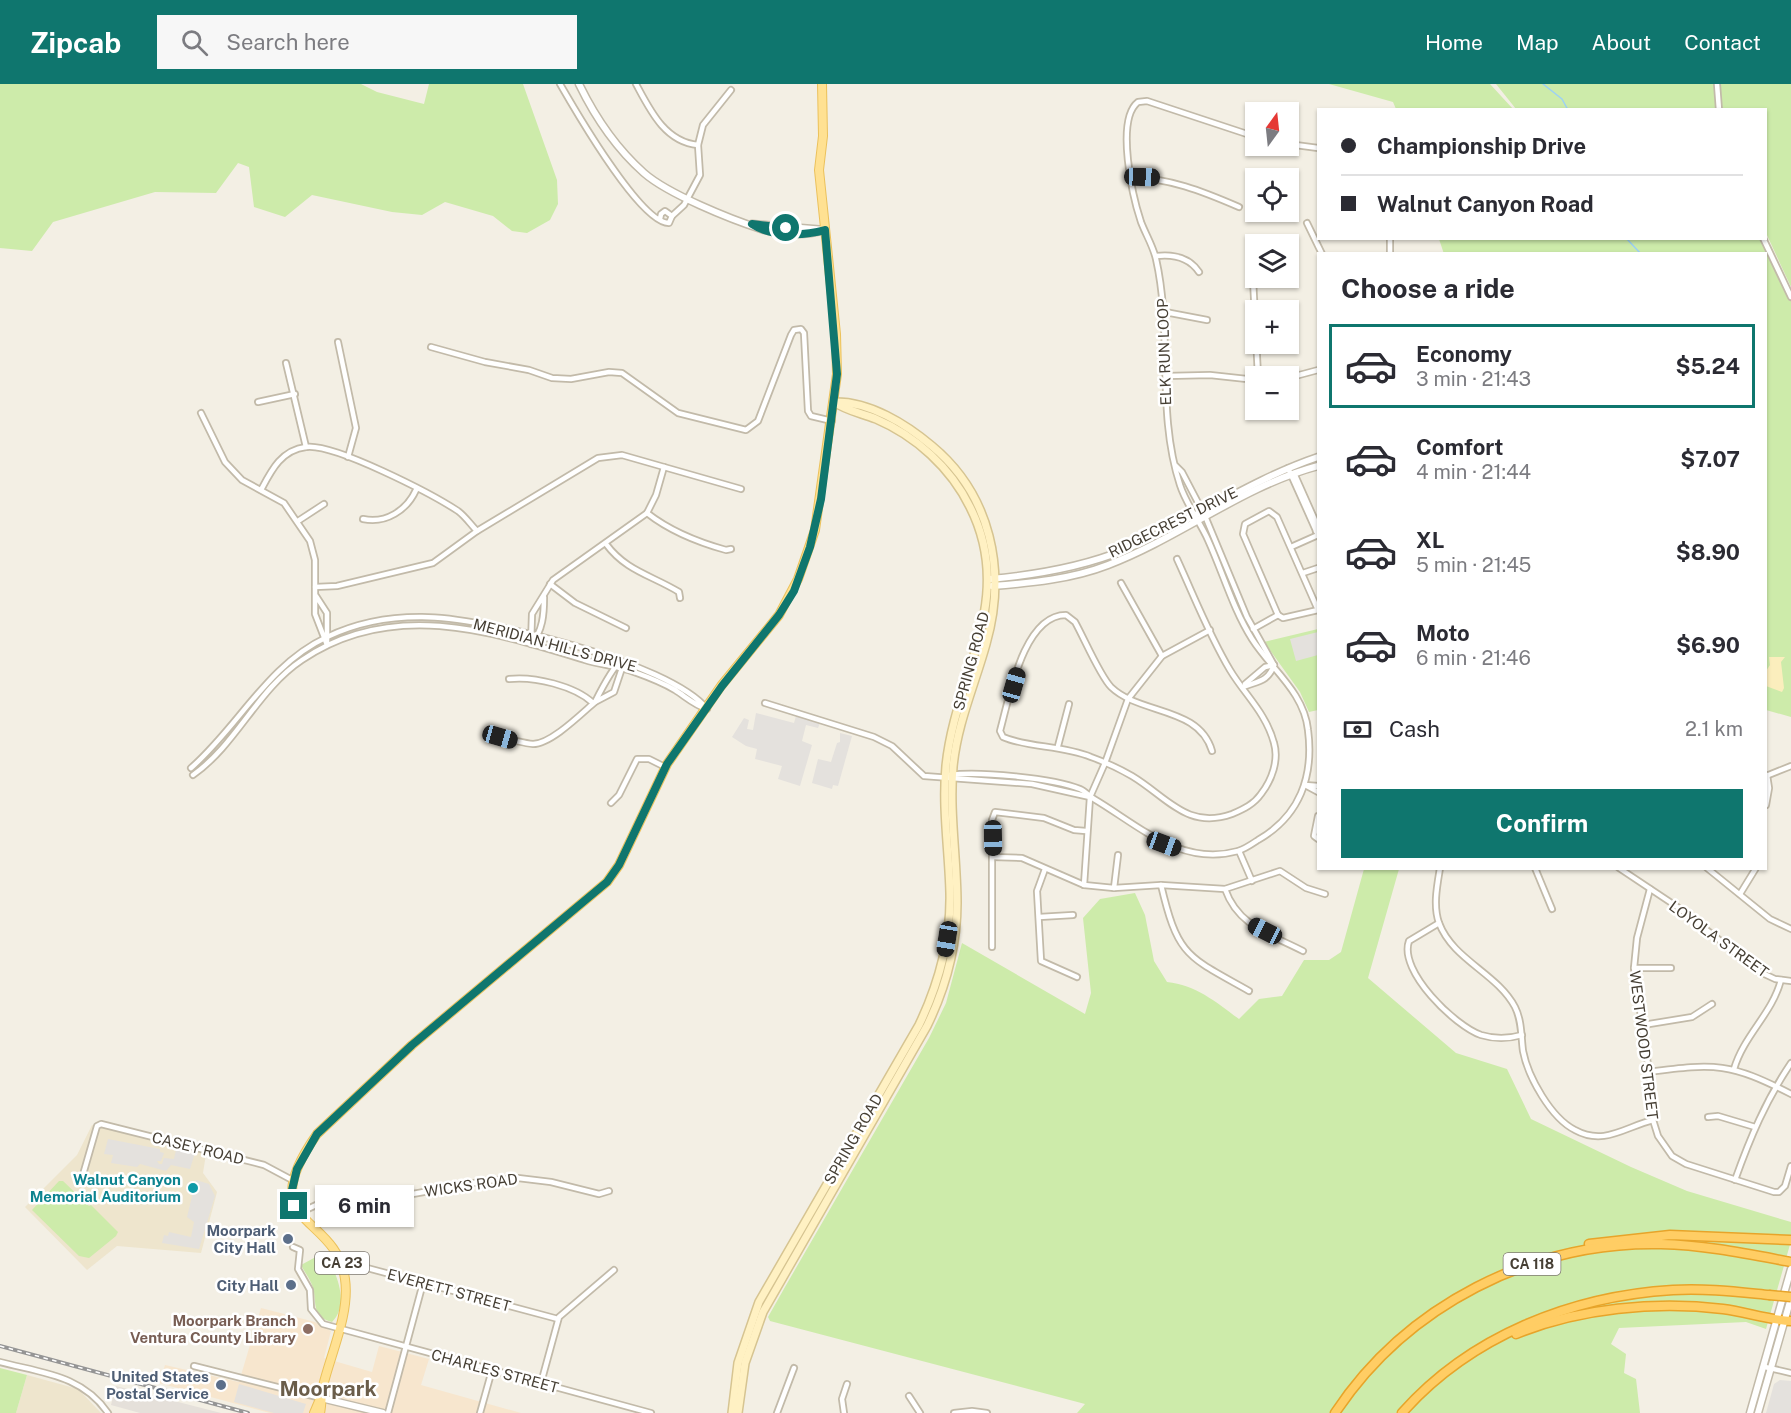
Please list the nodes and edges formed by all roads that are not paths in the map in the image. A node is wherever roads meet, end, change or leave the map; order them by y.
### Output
1 (560, 84) edge
2 (579, 84) edge
3 (636, 84) edge
4 (822, 84) edge
5 (1717, 84) edge
6 (731, 90) dead end
7 (1719, 108) edge
8 (1245, 132) edge
9 (698, 145) junction
10 (1299, 145) edge
11 (1317, 148) edge
12 (1129, 177) junction
13 (688, 198) junction
14 (1239, 207) dead end
15 (649, 209) junction
16 (662, 213) junction
17 (672, 216) junction
18 (660, 219) junction
19 (1307, 223) dead end
20 (825, 230) junction
21 (1764, 240) edge
22 (1321, 252) edge
23 (1156, 256) junction
24 (1199, 272) dead end
25 (1253, 288) edge
26 (1791, 297) edge
27 (1165, 312) junction
28 (1208, 320) dead end
29 (338, 342) dead end
30 (431, 347) dead end
31 (286, 363) dead end
32 (1257, 366) edge
33 (1317, 370) edge
34 (1166, 375) junction
35 (1299, 375) edge
36 (1245, 377) edge
37 (295, 394) junction
38 (258, 402) dead end
39 (834, 402) junction
40 (201, 413) dead end
41 (832, 421) junction
42 (306, 447) junction
43 (348, 457) junction
44 (1317, 457) edge
45 (1176, 465) junction
46 (1317, 466) edge
47 (664, 467) junction
48 (1287, 467) junction
49 (1292, 474) junction
50 (741, 489) dead end
51 (261, 490) junction
52 (417, 490) junction
53 (324, 504) dead end
54 (647, 513) junction
55 (1203, 513) junction
56 (1196, 517) junction
57 (363, 519) dead end
58 (298, 521) junction
59 (477, 531) junction
60 (1317, 532) edge
61 (1317, 534) edge
62 (606, 544) junction
63 (1291, 547) junction
64 (731, 549) dead end
65 (1177, 559) dead end
66 (1317, 568) edge
67 (1303, 573) junction
68 (992, 582) junction
69 (1121, 583) dead end
70 (550, 584) junction
71 (315, 587) junction
72 (316, 596) junction
73 (544, 597) junction
74 (680, 598) dead end
75 (324, 606) junction
76 (315, 608) junction
77 (1317, 608) edge
78 (535, 610) junction
79 (1317, 610) edge
80 (544, 612) junction
81 (1278, 615) junction
82 (626, 628) dead end
83 (1253, 629) junction
84 (1210, 630) junction
85 (534, 637) junction
86 (326, 638) junction
87 (531, 644) junction
88 (327, 645) junction
89 (1162, 656) junction
90 (621, 662) junction
91 (1274, 665) junction
92 (615, 667) junction
93 (622, 668) junction
94 (509, 679) dead end
95 (602, 687) junction
96 (1243, 687) junction
97 (610, 695) junction
98 (254, 696) junction
99 (1128, 699) junction
100 (259, 701) junction
101 (594, 703) junction
102 (765, 704) dead end
103 (1069, 704) dead end
104 (706, 709) junction
105 (491, 739) dead end
106 (1058, 747) junction
107 (1212, 751) dead end
108 (1105, 763) junction
109 (1791, 766) edge
110 (665, 767) junction
111 (191, 768) dead end
112 (193, 775) dead end
113 (1767, 776) edge
114 (950, 777) junction
115 (1767, 780) edge
116 (1305, 785) junction
117 (1317, 786) edge
118 (1317, 791) edge
119 (1090, 797) junction
120 (1767, 799) edge
121 (611, 803) dead end
122 (1086, 831) junction
123 (1239, 851) junction
124 (1118, 855) dead end
125 (993, 857) junction
126 (1045, 869) junction
127 (1440, 870) edge
128 (1536, 870) edge
129 (1622, 870) edge
130 (1710, 870) edge
131 (1755, 870) edge
132 (1252, 881) junction
133 (1084, 885) junction
134 (1161, 885) junction
135 (1114, 888) junction
136 (1225, 889) junction
137 (1650, 889) junction
138 (1325, 894) dead end
139 (1740, 894) junction
140 (1552, 909) dead end
141 (1073, 915) dead end
142 (1040, 917) junction
143 (1439, 923) junction
144 (1791, 929) edge
145 (992, 947) dead end
146 (1303, 951) dead end
147 (1634, 968) junction
148 (1671, 968) dead end
149 (1077, 977) dead end
150 (1781, 981) junction
151 (1791, 981) edge
152 (1249, 991) dead end
153 (1712, 1004) dead end
154 (1642, 1024) junction
155 (1522, 1035) junction
156 (1791, 1063) edge
157 (1734, 1068) junction
158 (1649, 1072) junction
159 (1775, 1086) junction
160 (1791, 1094) edge
161 (1708, 1117) dead end
162 (1653, 1120) junction
163 (1755, 1127) junction
164 (1791, 1166) edge
165 (82, 1178) dead end
166 (1735, 1180) junction
167 (294, 1181) junction
168 (609, 1191) dead end
169 (299, 1213) junction
170 (1791, 1240) edge
171 (293, 1247) dead end
172 (341, 1261) junction
173 (1791, 1262) edge
174 (1791, 1269) edge
175 (614, 1270) dead end
176 (1512, 1270) junction
177 (423, 1283) junction
178 (1791, 1298) edge
179 (558, 1319) junction
180 (1785, 1320) edge
181 (339, 1328) junction
182 (1488, 1345) junction
183 (405, 1347) junction
184 (0, 1362) edge
185 (194, 1365) dead end
186 (1769, 1367) junction
187 (794, 1368) dead end
188 (492, 1370) junction
189 (1791, 1373) edge
190 (541, 1383) junction
191 (847, 1384) dead end
192 (909, 1396) dead end
193 (321, 1398) junction
194 (108, 1413) edge
195 (314, 1413) edge
196 (320, 1413) edge
197 (386, 1413) edge
198 (480, 1413) edge
199 (651, 1413) edge
200 (732, 1413) edge
201 (738, 1413) edge
202 (777, 1413) edge
203 (844, 1413) edge
204 (920, 1413) edge
205 (954, 1413) edge
206 (986, 1413) edge
207 (1335, 1413) edge
208 (1402, 1413) edge
209 (1750, 1413) edge
210 (1758, 1413) edge

1 - 15 street
2 - 13 street
3 - 9 street
4 - 20 main road
5 - 7 street
6 - 9 street
8 - 12 street, ELK RUN LOOP
9 - 13 street
10 - 11 street
12 - 14 street
12 - 23 street, ELK RUN LOOP
13 - 17 street
13 - 20 street
15 - 16 street
15 - 18 street
16 - 17 street
16 - 18 street
17 - 18 street
19 - 22 street
20 - 39 main road
21 - 26 street
23 - 24 street
23 - 27 street, ELK RUN LOOP
25 - 32 street
27 - 28 street
27 - 34 street, ELK RUN LOOP
29 - 43 street
30 - 41 street
31 - 37 street
33 - 35 street
34 - 36 street
34 - 45 street, ELK RUN LOOP
37 - 38 street
37 - 42 street
39 - 41 main road
39 - 68 main road, SPRING ROAD
40 - 51 street
41 - 104 main road
42 - 43 street
42 - 51 street
43 - 52 street
44 - 48 street, RIDGECREST DRIVE
45 - 55 street, ELK RUN LOOP
45 - 56 street, ELK RUN LOOP
46 - 49 street, RIDGECREST DRIVE
47 - 50 street
47 - 54 street
47 - 59 street
48 - 49 street
48 - 55 street, RIDGECREST DRIVE
49 - 55 street, RIDGECREST DRIVE
49 - 60 street
51 - 58 street
52 - 57 street
52 - 59 street
53 - 58 street
54 - 62 street
54 - 64 street
55 - 56 street, RIDGECREST DRIVE
55 - 83 street, ELK RUN LOOP
56 - 68 street, RIDGECREST DRIVE
56 - 91 street, ELK RUN LOOP
58 - 71 street
59 - 71 street
61 - 63 street
62 - 70 street
62 - 74 street
63 - 67 street
63 - 81 street
65 - 84 street
66 - 67 street
67 - 77 street
68 - 114 main road, SPRING ROAD
69 - 89 street
70 - 73 street
70 - 82 street
71 - 72 street
72 - 75 street
72 - 76 street
73 - 78 street
73 - 80 street
75 - 76 street
75 - 86 street
76 - 86 street
78 - 80 street
78 - 85 street
79 - 81 street
80 - 85 street
81 - 83 street
83 - 91 street, ELK RUN LOOP
84 - 89 street
84 - 96 street
85 - 86 street, MERIDIAN HILLS DRIVE
85 - 87 street
85 - 90 street, MERIDIAN HILLS DRIVE
86 - 88 street
86 - 98 street, MERIDIAN HILLS DRIVE
87 - 88 street, MERIDIAN HILLS DRIVE
87 - 92 street, MERIDIAN HILLS DRIVE
88 - 100 street, MERIDIAN HILLS DRIVE
89 - 99 street
90 - 92 street
90 - 93 street
90 - 104 street, MERIDIAN HILLS DRIVE
91 - 96 street
91 - 96 street
91 - 116 street, ELK RUN LOOP
92 - 93 street, MERIDIAN HILLS DRIVE
92 - 95 street
93 - 97 street
93 - 104 street, MERIDIAN HILLS DRIVE
94 - 101 street
95 - 97 street
95 - 101 street
96 - 108 street
97 - 101 street
98 - 100 street
98 - 111 street, MERIDIAN HILLS DRIVE
99 - 106 street
99 - 107 street
99 - 108 street
100 - 112 street, MERIDIAN HILLS DRIVE
101 - 105 street
102 - 114 street, ELK RUN LOOP
103 - 106 street
104 - 110 main road
106 - 108 street
108 - 119 street
109 - 113 street
110 - 121 street
110 - 167 main road
114 - 119 street, ELK RUN LOOP
114 - 200 main road, SPRING ROAD
114 - 201 main road, SPRING ROAD
115 - 120 street
116 - 117 street
116 - 118 street
116 - 123 street, ELK RUN LOOP
119 - 122 street
119 - 123 street, ELK RUN LOOP
122 - 125 street
122 - 133 street
123 - 132 street
124 - 135 street
125 - 126 street
125 - 145 street
126 - 133 street
126 - 142 street
127 - 143 street
128 - 140 street
129 - 137 street, LOYOLA STREET
130 - 139 street
131 - 139 street
132 - 136 street
132 - 138 street
133 - 135 street
134 - 135 street
134 - 136 street
134 - 152 street
136 - 146 street
137 - 147 street, WESTWOOD STREET
137 - 150 street, LOYOLA STREET
139 - 144 street
141 - 142 street
142 - 149 street
143 - 155 street
143 - 155 street
147 - 148 street
147 - 154 street, WESTWOOD STREET
150 - 151 street, LOYOLA STREET
150 - 157 street
153 - 154 street
154 - 158 street, WESTWOOD STREET
155 - 162 street
156 - 159 street
157 - 158 street
157 - 159 street
158 - 162 street, WESTWOOD STREET
159 - 160 street
159 - 163 street
161 - 163 street
162 - 166 street, WESTWOOD STREET
163 - 166 street
164 - 166 street, WESTWOOD STREET
165 - 167 street, CASEY ROAD
167 - 169 main road
168 - 169 street, WICKS ROAD
169 - 172 main road, CA 23
170 - 176 highway
171 - 181 street, CHARLES STREET
172 - 177 street, EVERETT STREET
172 - 181 main road, CA 23
173 - 176 highway, CA 118
174 - 180 street
175 - 179 street
176 - 207 highway, CA 118
177 - 179 street, EVERETT STREET
177 - 183 street
178 - 180 street
178 - 182 highway, bridge
179 - 190 street
180 - 182 highway
180 - 186 street
181 - 183 street, CHARLES STREET
181 - 193 main road, CA 23
182 - 208 highway
183 - 188 street, CHARLES STREET
183 - 197 street
184 - 194 street
185 - 193 street
186 - 189 street
186 - 209 street
186 - 210 street
187 - 202 street
188 - 190 street, CHARLES STREET
188 - 198 street
190 - 199 street, CHARLES STREET
191 - 203 street
192 - 204 street
193 - 195 main road, CA 23
193 - 196 main road, CA 23
193 - 197 street
205 - 206 street

